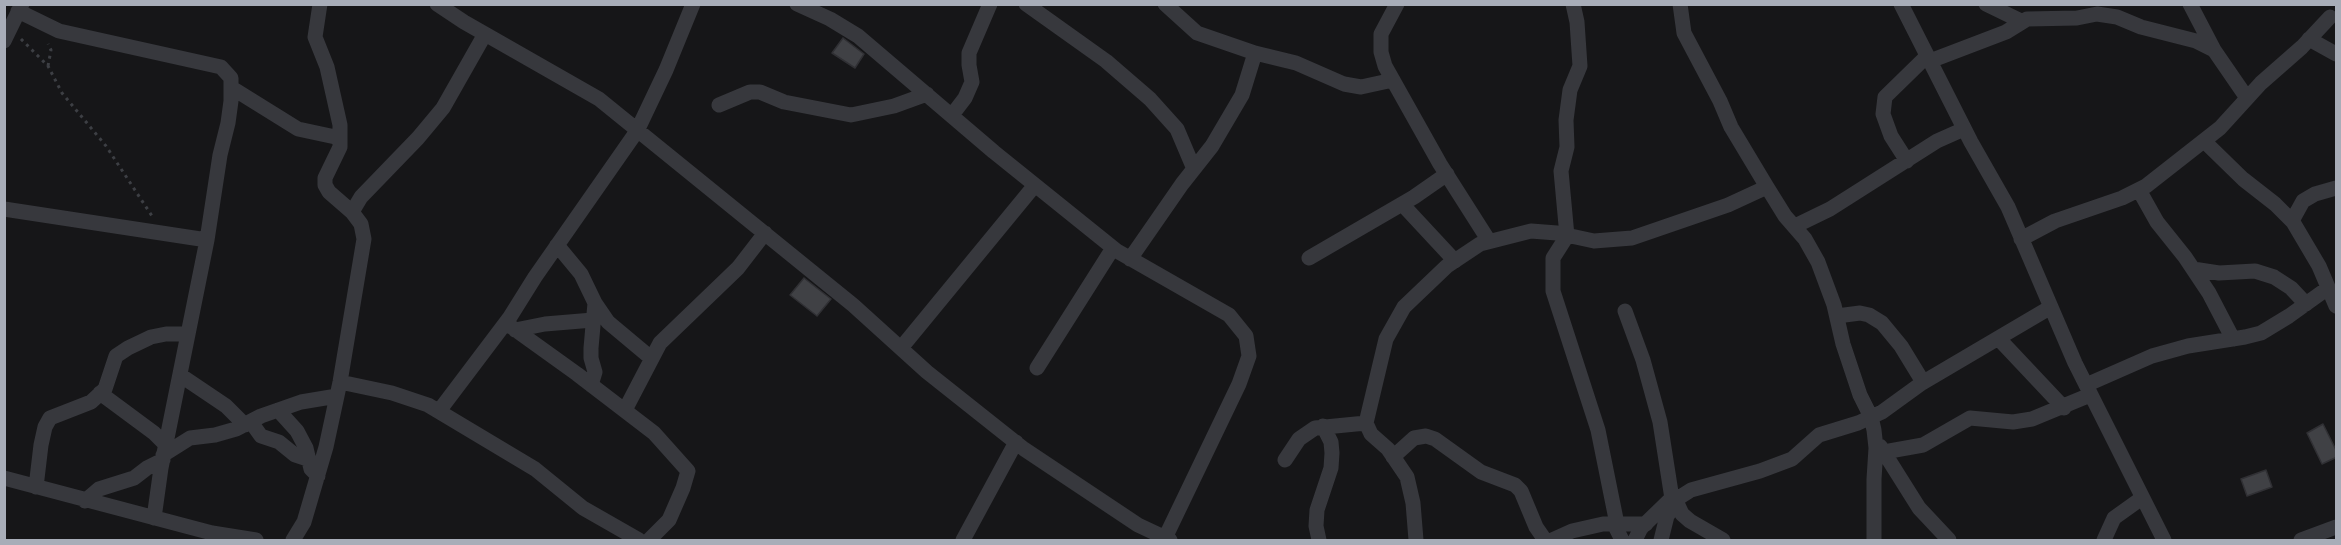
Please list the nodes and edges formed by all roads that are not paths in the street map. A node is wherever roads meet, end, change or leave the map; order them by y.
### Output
1 (320, 4) edge
2 (437, 4) edge
3 (693, 4) edge
4 (797, 4) edge
5 (990, 4) edge
6 (1026, 4) edge
7 (1165, 4) edge
8 (1397, 4) edge
9 (1573, 4) edge
10 (1680, 4) edge
11 (1986, 4) edge
12 (2190, 4) edge
13 (1901, 5) edge
14 (2330, 17) dead end
15 (10, 19) edge
16 (2021, 21) junction
17 (485, 34) junction
18 (2309, 39) junction
19 (2214, 50) junction
20 (1255, 53) junction
21 (2337, 54) edge
22 (1928, 58) junction
23 (1393, 80) junction
24 (232, 88) junction
25 (927, 94) junction
26 (2247, 98) junction
27 (719, 105) dead end
28 (952, 115) junction
29 (1964, 129) junction
30 (637, 131) junction
31 (340, 138) junction
32 (2204, 141) junction
33 (1907, 161) junction
34 (1194, 169) junction
35 (1447, 174) junction
36 (1035, 185) junction
37 (1767, 187) junction
38 (2337, 188) edge
39 (2139, 190) junction
40 (1402, 204) junction
41 (4, 209) edge
42 (352, 212) junction
43 (2292, 221) junction
44 (1795, 226) junction
45 (765, 233) junction
46 (1567, 236) junction
47 (2021, 239) junction
48 (207, 240) junction
49 (1489, 241) junction
50 (557, 245) junction
51 (1113, 248) junction
52 (1309, 258) dead end
53 (1130, 259) junction
54 (1455, 261) junction
55 (2193, 268) junction
56 (2332, 289) edge
57 (595, 303) junction
58 (2306, 304) junction
59 (2337, 306) edge
60 (2050, 307) junction
61 (1625, 311) dead end
62 (1837, 316) junction
63 (593, 321) junction
64 (510, 327) junction
65 (188, 334) junction
66 (1999, 339) junction
67 (2233, 339) junction
68 (901, 348) junction
69 (651, 358) junction
70 (1037, 369) dead end
71 (180, 375) junction
72 (1923, 382) junction
73 (591, 385) junction
74 (338, 389) junction
75 (2088, 390) junction
76 (100, 393) junction
77 (2064, 408) junction
78 (278, 410) junction
79 (624, 410) junction
80 (439, 411) junction
81 (1871, 417) junction
82 (1366, 423) junction
83 (248, 424) junction
84 (1323, 426) junction
85 (1875, 439) junction
86 (1016, 442) junction
87 (1884, 452) junction
88 (164, 453) junction
89 (1393, 457) junction
90 (307, 459) junction
91 (1285, 460) dead end
92 (318, 476) junction
93 (4, 478) edge
94 (36, 487) junction
95 (2142, 498) junction
96 (85, 501) junction
97 (1612, 501) junction
98 (1674, 501) junction
99 (154, 518) junction
100 (1616, 524) junction
101 (2337, 527) edge
102 (1640, 529) edge
103 (1168, 539) edge
104 (256, 540) edge
105 (293, 540) edge
106 (649, 540) edge
107 (963, 540) edge
108 (1319, 540) edge
109 (1416, 540) edge
110 (1545, 540) edge
111 (1552, 540) edge
112 (1622, 540) edge
113 (1654, 540) edge
114 (1661, 540) edge
115 (1723, 540) edge
116 (1874, 540) edge
117 (1948, 540) edge
118 (2104, 540) edge
119 (2164, 540) edge
120 (2301, 540) edge

1 - 31 street
2 - 17 street
3 - 30 street
4 - 25 street
5 - 28 street
6 - 34 street
7 - 20 street
8 - 23 street
9 - 46 street
10 - 37 street
11 - 16 street
12 - 19 street
13 - 22 street
14 - 18 street
15 - 24 street
16 - 19 street
16 - 22 street
17 - 30 street
17 - 42 street
18 - 21 street
18 - 26 street
19 - 26 street
20 - 23 street
20 - 34 street
22 - 29 street
22 - 33 street
23 - 35 street
24 - 31 street
24 - 48 street
25 - 27 street
25 - 28 street
26 - 32 street
28 - 36 street
29 - 33 street
29 - 47 street
30 - 45 street
30 - 50 street
31 - 42 street
32 - 39 street
32 - 43 street
33 - 44 street
34 - 53 street
35 - 40 street
35 - 49 street
36 - 51 street
36 - 68 street
37 - 44 street
37 - 46 street
38 - 43 street
39 - 47 street
39 - 55 street
40 - 52 street
40 - 54 street
41 - 48 street
42 - 74 street
43 - 56 street
44 - 62 street
45 - 68 street
45 - 69 street
46 - 49 street
46 - 97 street
47 - 60 street
48 - 65 street
49 - 54 street
50 - 57 street
50 - 64 street
51 - 53 street
51 - 70 street
53 - 103 street
54 - 82 street
55 - 58 street
55 - 67 street
56 - 58 street
56 - 59 street
57 - 63 street
57 - 69 street
58 - 67 street
60 - 66 street
60 - 75 street
61 - 98 street
62 - 72 street
62 - 81 street
63 - 64 street
63 - 73 street
64 - 73 street
64 - 80 street
65 - 71 street
65 - 76 street
66 - 72 street
66 - 77 street
67 - 75 street
68 - 86 street
69 - 79 street
71 - 83 street
71 - 88 street
72 - 81 street
73 - 79 street
74 - 78 street
74 - 80 street
74 - 92 street
75 - 77 street
75 - 95 street
76 - 88 street
76 - 94 street
77 - 87 street
78 - 83 street
78 - 90 street
79 - 106 street
80 - 106 street
81 - 85 street
81 - 98 street
82 - 84 street
82 - 89 street
83 - 88 street
83 - 90 street
84 - 91 street
84 - 108 street
85 - 87 street
85 - 116 street
86 - 103 street
86 - 107 street
87 - 117 street
88 - 96 street
88 - 99 street
89 - 109 street
89 - 110 street
90 - 92 street
92 - 105 street
93 - 94 street
94 - 96 street
95 - 118 street
95 - 119 street
96 - 99 street
97 - 100 street
97 - 102 street
98 - 102 street
98 - 114 street
98 - 115 street
99 - 104 street
100 - 102 street
100 - 111 street
100 - 112 street
101 - 120 street
102 - 113 street

